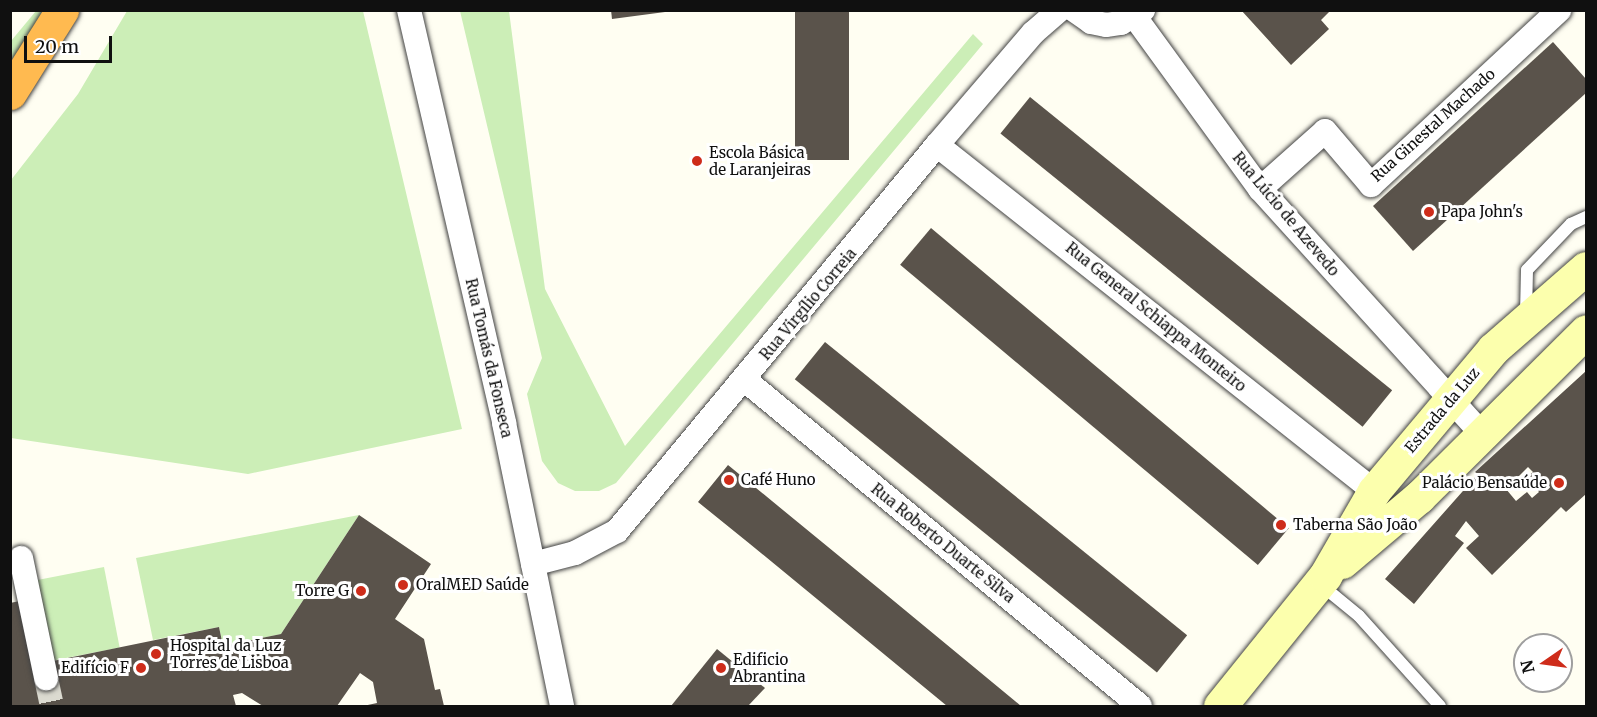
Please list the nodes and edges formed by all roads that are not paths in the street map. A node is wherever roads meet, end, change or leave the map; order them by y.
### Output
1 (62, 10) edge
2 (409, 10) edge
3 (1059, 10) edge
4 (1074, 10) edge
5 (1559, 10) edge
6 (1139, 14) edge
7 (10, 93) edge
8 (937, 145) junction
9 (1260, 189) junction
10 (1587, 217) edge
11 (1587, 268) edge
12 (1526, 319) junction
13 (1587, 332) edge
14 (745, 381) junction
15 (1451, 400) junction
16 (1482, 434) junction
17 (1374, 491) junction
18 (21, 558) dead end
19 (533, 564) junction
20 (1322, 580) junction
21 (45, 678) tunnel mouth
22 (562, 706) edge
23 (1140, 706) edge
24 (1220, 706) edge
25 (1440, 706) edge

1 - 7 highway
2 - 19 street, Rua Tomás da Fonseca
3 - 8 street, Rua Virgílio Correia
4 - 6 street
5 - 9 street, Rua Ginestal Machado
6 - 9 street, Rua Lúcio de Azevedo
8 - 14 street, Rua Virgílio Correia
8 - 17 street, Rua General Schiappa Monteiro
9 - 15 street, Rua Lúcio de Azevedo
10 - 12 lane
11 - 12 main road, Estrada da Luz
12 - 15 main road, Estrada da Luz
13 - 16 main road, Estrada da Luz
14 - 19 street, Rua Virgílio Correia
14 - 23 street, Rua Roberto Duarte Silva
15 - 16 street, Rua Lúcio de Azevedo
15 - 17 main road, Estrada da Luz
16 - 20 main road, Estrada da Luz
17 - 20 main road, Estrada da Luz
18 - 21 street
19 - 22 street, Rua Tomás da Fonseca
20 - 24 main road, Estrada da Luz
20 - 25 lane

